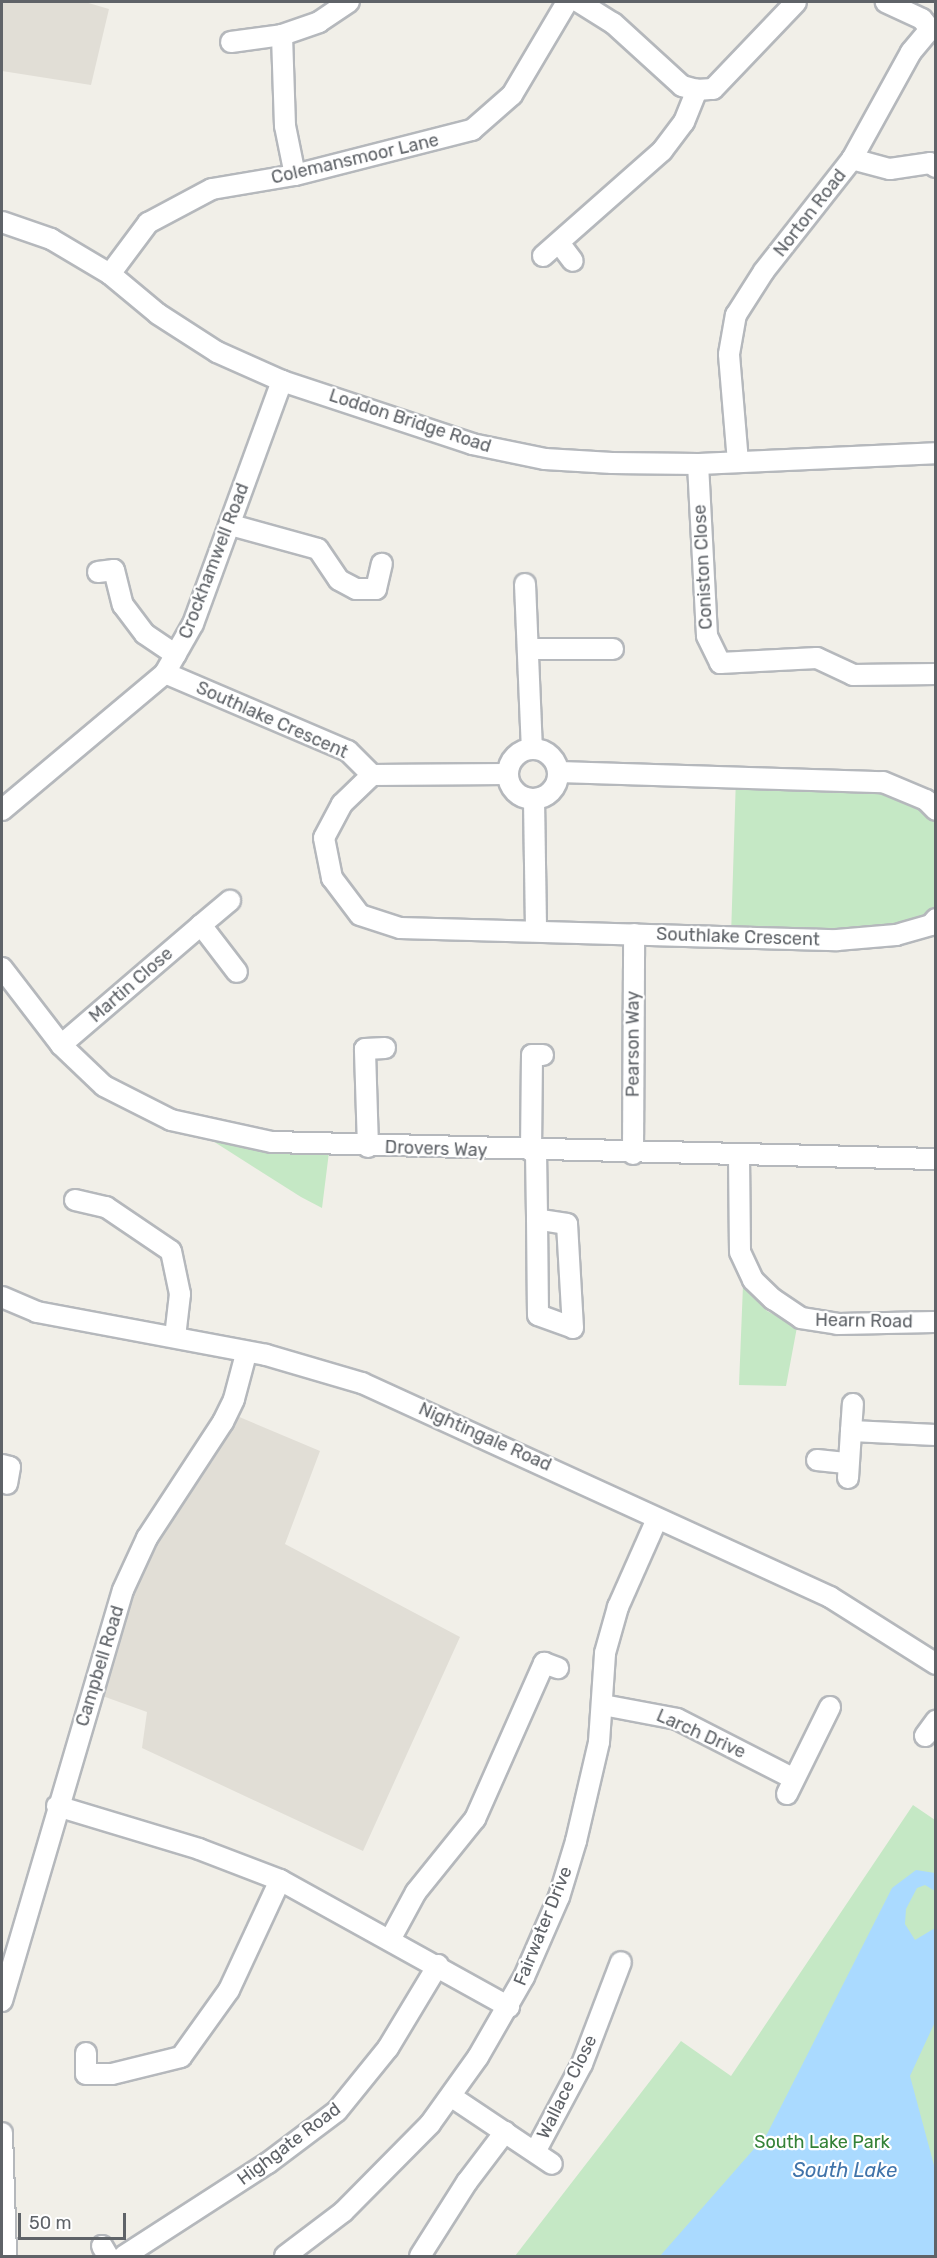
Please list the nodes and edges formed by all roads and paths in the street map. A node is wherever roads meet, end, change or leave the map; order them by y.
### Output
1 (349, 2) edge
2 (567, 2) edge
3 (579, 2) edge
4 (795, 2) edge
5 (886, 2) edge
6 (934, 28) edge
7 (282, 35) junction
8 (231, 42) dead end
9 (697, 90) junction
10 (852, 159) junction
11 (934, 160) edge
12 (295, 176) junction
13 (2, 222) edge
14 (560, 244) junction
15 (543, 256) dead end
16 (573, 261) dead end
17 (110, 274) junction
18 (282, 381) junction
19 (936, 453) edge
20 (738, 462) junction
21 (698, 464) junction
22 (231, 525) junction
23 (382, 564) dead end
24 (113, 569) dead end
25 (525, 584) dead end
26 (613, 649) dead end
27 (528, 650) junction
28 (176, 655) junction
29 (165, 673) junction
30 (936, 674) edge
31 (532, 748) junction
32 (559, 772) junction
33 (507, 774) junction
34 (372, 775) junction
35 (534, 800) junction
36 (2, 810) edge
37 (936, 810) edge
38 (230, 901) dead end
39 (936, 919) edge
40 (201, 925) junction
41 (536, 931) junction
42 (634, 934) junction
43 (2, 968) edge
44 (237, 972) dead end
45 (61, 1046) junction
46 (385, 1048) dead end
47 (532, 1055) dead end
48 (368, 1147) junction
49 (533, 1152) junction
50 (633, 1154) junction
51 (739, 1156) junction
52 (936, 1159) edge
53 (82, 1207) dead end
54 (537, 1220) junction
55 (2, 1297) edge
56 (936, 1322) edge
57 (175, 1337) junction
58 (246, 1354) junction
59 (853, 1404) dead end
60 (851, 1431) junction
61 (936, 1435) edge
62 (817, 1460) dead end
63 (657, 1519) junction
64 (936, 1664) edge
65 (558, 1668) dead end
66 (603, 1705) junction
67 (830, 1707) dead end
68 (57, 1806) junction
69 (280, 1880) junction
70 (391, 1938) junction
71 (621, 1962) dead end
72 (438, 1965) junction
73 (2, 2001) edge
74 (509, 2007) junction
75 (86, 2052) dead end
76 (452, 2097) junction
77 (505, 2132) junction
78 (2, 2133) edge
79 (535, 2152) junction
80 (552, 2164) dead end
81 (6, 2256) edge
82 (124, 2256) edge
83 (285, 2256) edge
84 (420, 2256) edge

1 - 7 street
2 - 12 street, Colemansmoor Lane
3 - 9 street
4 - 9 street
5 - 6 street, Norton Road
6 - 10 street, Norton Road
7 - 8 street
7 - 12 street
9 - 14 street
10 - 11 street
10 - 20 street, Norton Road
12 - 17 street, Colemansmoor Lane
13 - 17 street, Loddon Bridge Road
14 - 15 street
14 - 16 street
17 - 18 street, Loddon Bridge Road
18 - 21 street, Loddon Bridge Road
18 - 22 street, Crockhamwell Road
19 - 20 street, Loddon Bridge Road
20 - 21 street, Loddon Bridge Road
21 - 30 street, Coniston Close
22 - 23 street
22 - 28 street, Crockhamwell Road
24 - 28 street
25 - 27 street
26 - 27 street
27 - 31 street
28 - 29 street, Crockhamwell Road
29 - 34 street, Southlake Crescent
29 - 36 street, Crockhamwell Road
31 - 32 street
31 - 33 street
32 - 35 street
32 - 37 street
33 - 34 street
33 - 35 street
34 - 41 street, Southlake Crescent
35 - 41 street
38 - 40 street, Martin Close
39 - 42 street, Southlake Crescent
40 - 44 street
40 - 45 street, Martin Close
41 - 42 street, Southlake Crescent
42 - 50 street, Pearson Way
43 - 45 street, Drovers Way
45 - 48 street, Drovers Way
46 - 48 street
47 - 49 street
48 - 49 street, Drovers Way
49 - 50 street, Drovers Way
49 - 54 street
50 - 51 street, Drovers Way
51 - 52 street, Drovers Way
51 - 56 street, Hearn Road
53 - 57 street
54 - 54 street
55 - 57 street, Nightingale Road
57 - 58 street, Nightingale Road
58 - 63 street, Nightingale Road
58 - 68 street, Campbell Road
59 - 60 street
60 - 61 street
60 - 62 street
63 - 64 street, Nightingale Road
63 - 66 street, Fairwater Drive
65 - 70 street
66 - 67 street, Larch Drive
66 - 74 street, Fairwater Drive
68 - 69 street
68 - 73 street, Campbell Road
69 - 70 street
69 - 75 street
70 - 72 street
71 - 79 street, Wallace Close
72 - 74 street
72 - 82 street, Highgate Road
74 - 76 street, Fairwater Drive
76 - 77 street, Wallace Close
76 - 83 street, Fairwater Drive
77 - 79 street, Wallace Close
77 - 84 street
78 - 81 street
79 - 80 street, Wallace Close

